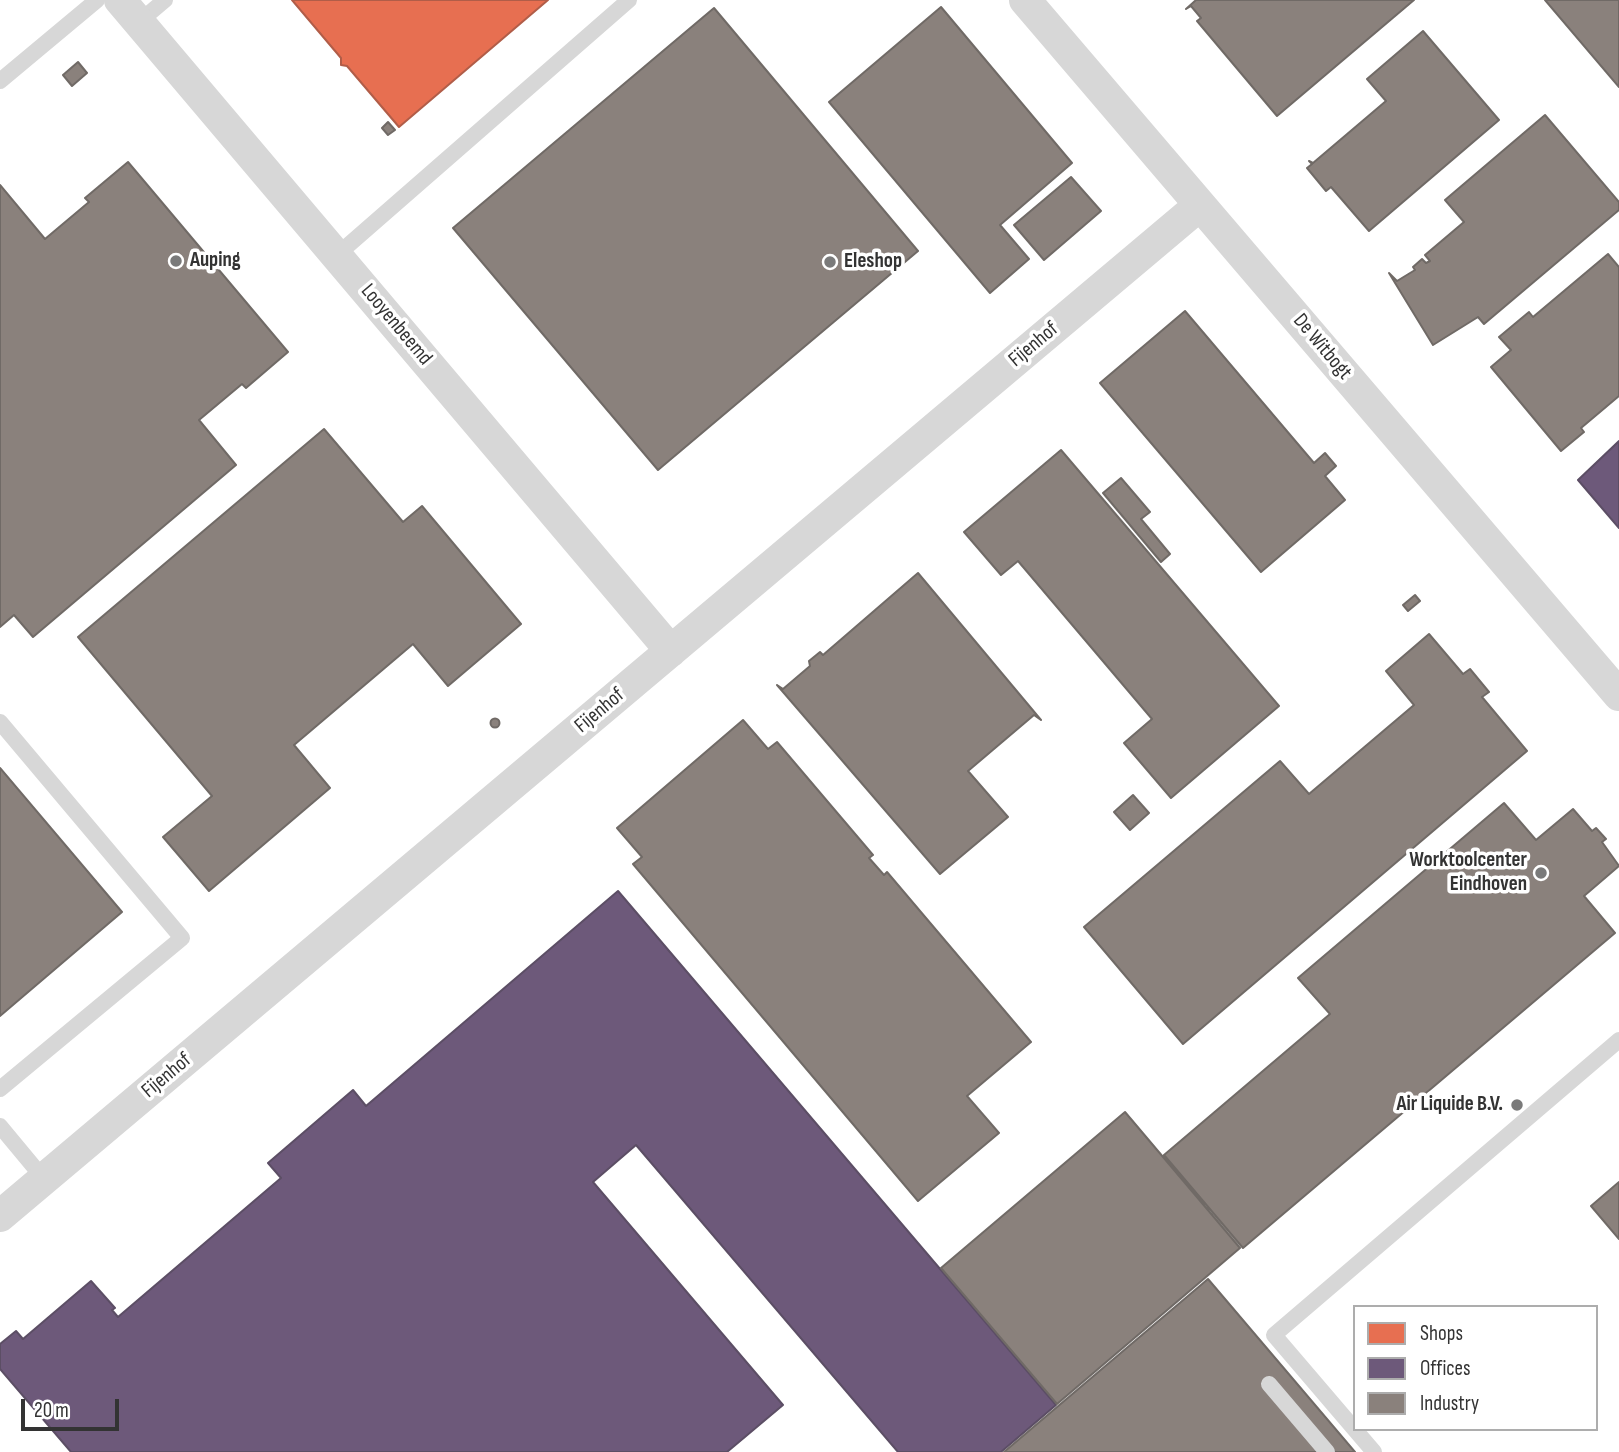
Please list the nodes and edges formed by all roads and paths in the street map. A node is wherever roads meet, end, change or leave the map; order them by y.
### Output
1 (97, 0) edge
2 (164, 0) edge
3 (629, 0) edge
4 (1025, 0) edge
5 (129, 11) edge
6 (0, 81) edge
7 (1200, 205) junction
8 (337, 255) junction
9 (671, 651) junction
10 (1619, 695) edge
11 (0, 722) edge
12 (1619, 1040) edge
13 (0, 1089) edge
14 (0, 1126) edge
15 (44, 1180) junction
16 (0, 1216) edge
17 (1269, 1384) dead end
18 (1353, 1427) edge
19 (1356, 1431) edge
20 (1327, 1452) edge
21 (1374, 1452) edge

1 - 6 lane
2 - 5 lane
3 - 8 lane
4 - 7 street, De Witbogt
5 - 8 street, Looyenbeemd
7 - 9 street, Fijenhof
7 - 10 street, De Witbogt
8 - 9 street, Looyenbeemd
9 - 15 street, Fijenhof
11 - 13 lane
12 - 18 lane
14 - 15 lane
15 - 16 street, Fijenhof
17 - 20 lane
19 - 21 lane

